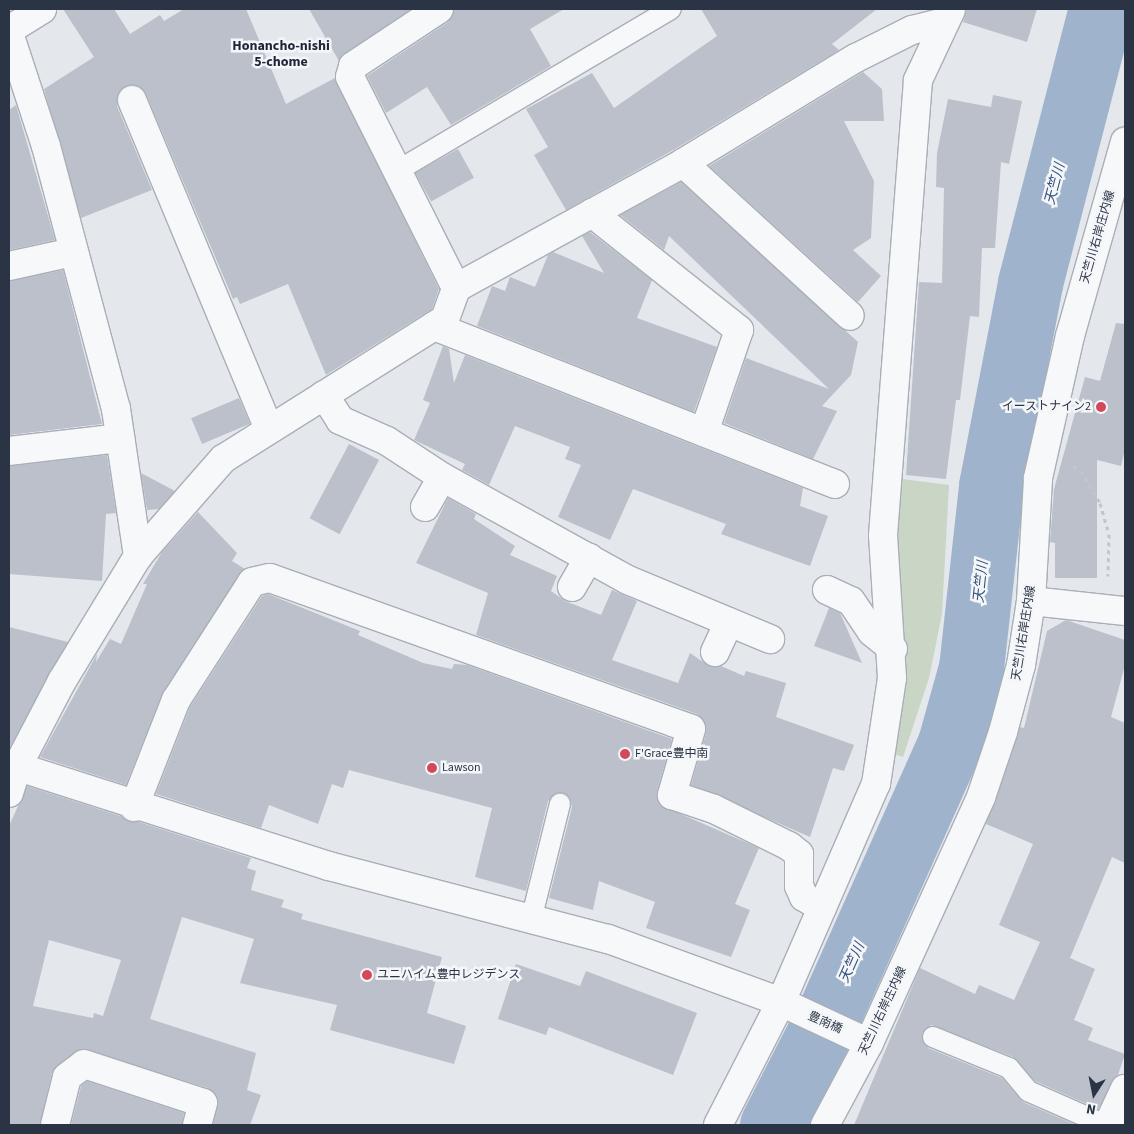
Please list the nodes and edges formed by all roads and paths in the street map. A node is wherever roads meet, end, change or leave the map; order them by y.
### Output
1 (42, 9) edge
2 (439, 9) edge
3 (671, 9) edge
4 (948, 15) edge
5 (9, 32) edge
6 (132, 100) dead end
7 (1125, 142) edge
8 (683, 163) junction
9 (397, 170) junction
10 (592, 213) junction
11 (73, 252) junction
12 (9, 266) edge
13 (456, 288) junction
14 (850, 316) dead end
15 (434, 326) junction
16 (324, 395) junction
17 (269, 429) junction
18 (704, 432) junction
19 (120, 438) junction
20 (9, 451) edge
21 (1067, 461) dead end
22 (442, 477) junction
23 (835, 484) dead end
24 (425, 507) dead end
25 (138, 556) junction
26 (589, 558) junction
27 (1108, 584) dead end
28 (572, 587) dead end
29 (827, 590) dead end
30 (1031, 601) junction
31 (1125, 611) edge
32 (729, 622) junction
33 (770, 638) dead end
34 (893, 650) junction
35 (715, 652) dead end
36 (13, 765) edge
37 (9, 793) edge
38 (560, 804) dead end
39 (134, 807) junction
40 (822, 908) junction
41 (531, 920) junction
42 (790, 1007) junction
43 (933, 1037) dead end
44 (861, 1039) junction
45 (1125, 1089) edge
46 (55, 1125) edge
47 (197, 1125) edge
48 (718, 1125) edge
49 (825, 1125) edge
50 (1107, 1125) edge

1 - 5 street
2 - 9 street
3 - 9 lane
4 - 8 street
4 - 34 street
5 - 11 street
6 - 17 street
7 - 30 street, 天竺川右岸庄内線
8 - 10 street
8 - 14 street
9 - 13 street
10 - 13 street
10 - 18 street
11 - 12 street
11 - 19 street
13 - 15 street
15 - 16 street
15 - 18 street
16 - 17 street
16 - 22 street
17 - 25 street
18 - 23 street
19 - 20 street
19 - 25 street
21 - 27 path
22 - 24 street
22 - 26 street
25 - 36 street
26 - 28 street
26 - 32 street
29 - 34 street
30 - 31 street
30 - 44 street, 天竺川右岸庄内線
32 - 33 street
32 - 35 street
34 - 40 street
36 - 37 street
36 - 39 street, 豊南橋
38 - 41 lane
39 - 40 street
39 - 41 street, 豊南橋
40 - 42 street
41 - 42 street, 豊南橋
42 - 44 street, 豊南橋
42 - 48 street
43 - 50 lane
44 - 49 street, 天竺川右岸庄内線
45 - 50 street
46 - 47 street

